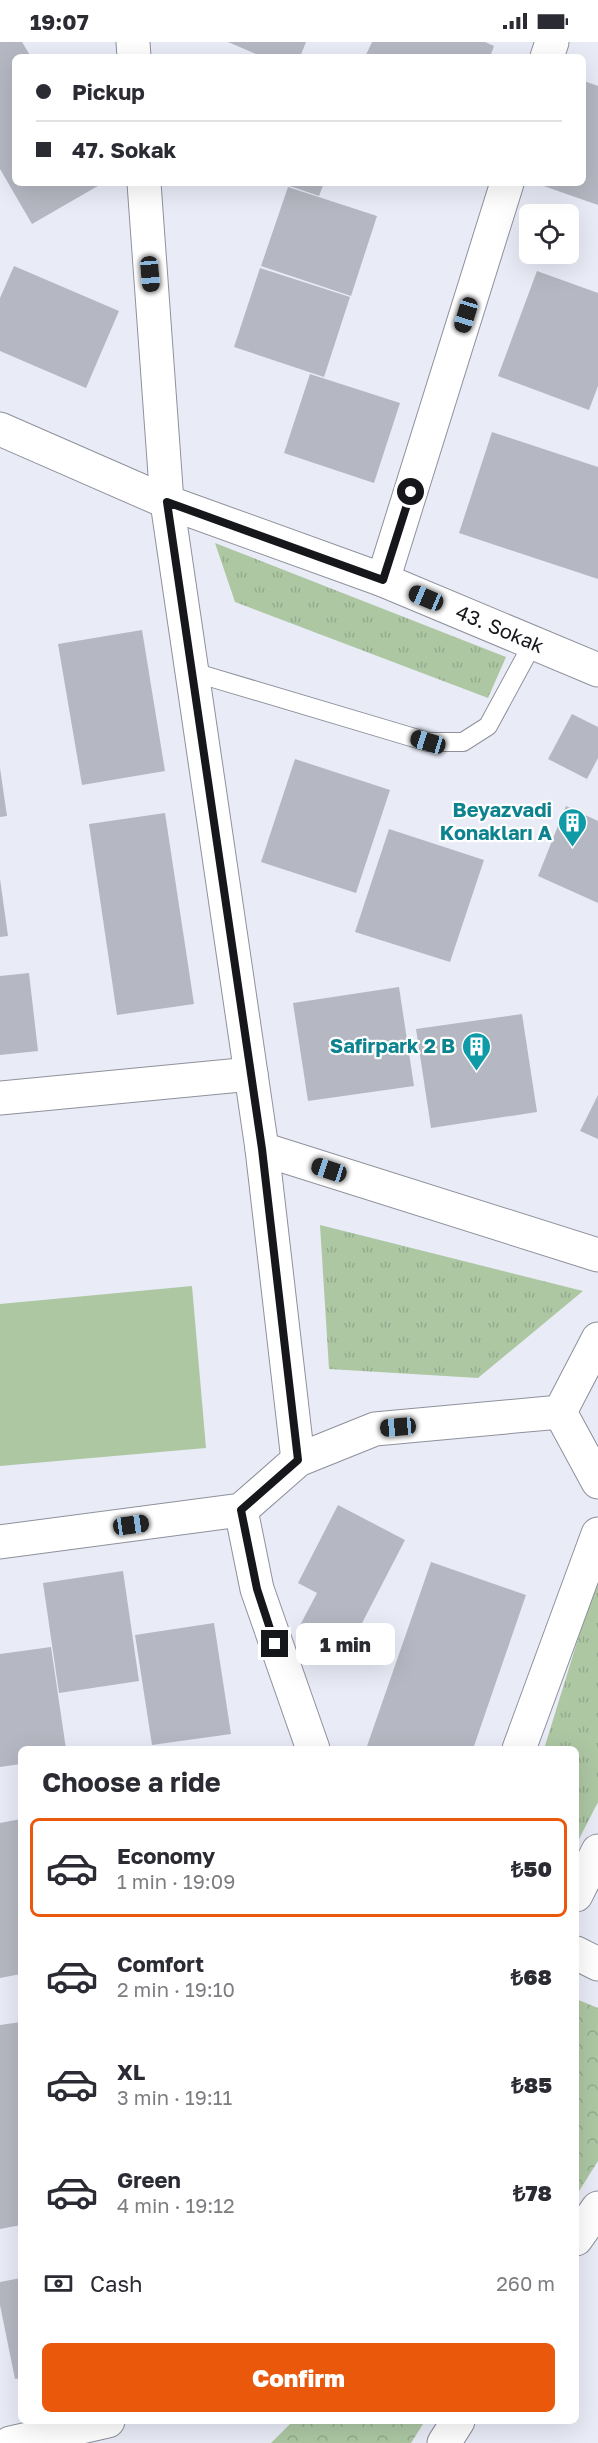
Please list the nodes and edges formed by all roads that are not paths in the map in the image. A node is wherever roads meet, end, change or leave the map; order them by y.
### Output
1 (144, 186) edge
2 (506, 186) edge
3 (0, 429) edge
4 (167, 502) junction
5 (383, 580) junction
6 (533, 643) junction
7 (598, 670) edge
8 (192, 672) junction
9 (251, 1074) junction
10 (0, 1098) edge
11 (262, 1149) junction
12 (598, 1255) edge
13 (598, 1339) edge
14 (560, 1412) junction
15 (298, 1460) junction
16 (598, 1482) edge
17 (241, 1510) junction
18 (598, 1534) edge
19 (0, 1542) edge
20 (312, 1746) edge
21 (520, 1746) edge
22 (598, 1851) edge
23 (579, 1889) edge
24 (579, 1954) edge
25 (598, 1964) edge
26 (598, 2208) edge
27 (579, 2235) edge
28 (95, 2424) edge
29 (456, 2424) edge
30 (10, 2443) edge
31 (444, 2443) edge

1 - 4 street
2 - 5 street
3 - 4 street, 43. Sokak
4 - 5 street, 43. Sokak
4 - 8 street
5 - 6 street, 43. Sokak
6 - 7 street, 43. Sokak
6 - 8 lane
8 - 9 street
9 - 10 street
9 - 11 street
11 - 12 street
11 - 15 street
13 - 14 street
14 - 15 street
14 - 16 street
15 - 17 street
17 - 19 street
17 - 20 street
18 - 21 street
22 - 23 street
24 - 25 street
26 - 27 street
28 - 30 street
29 - 31 street

